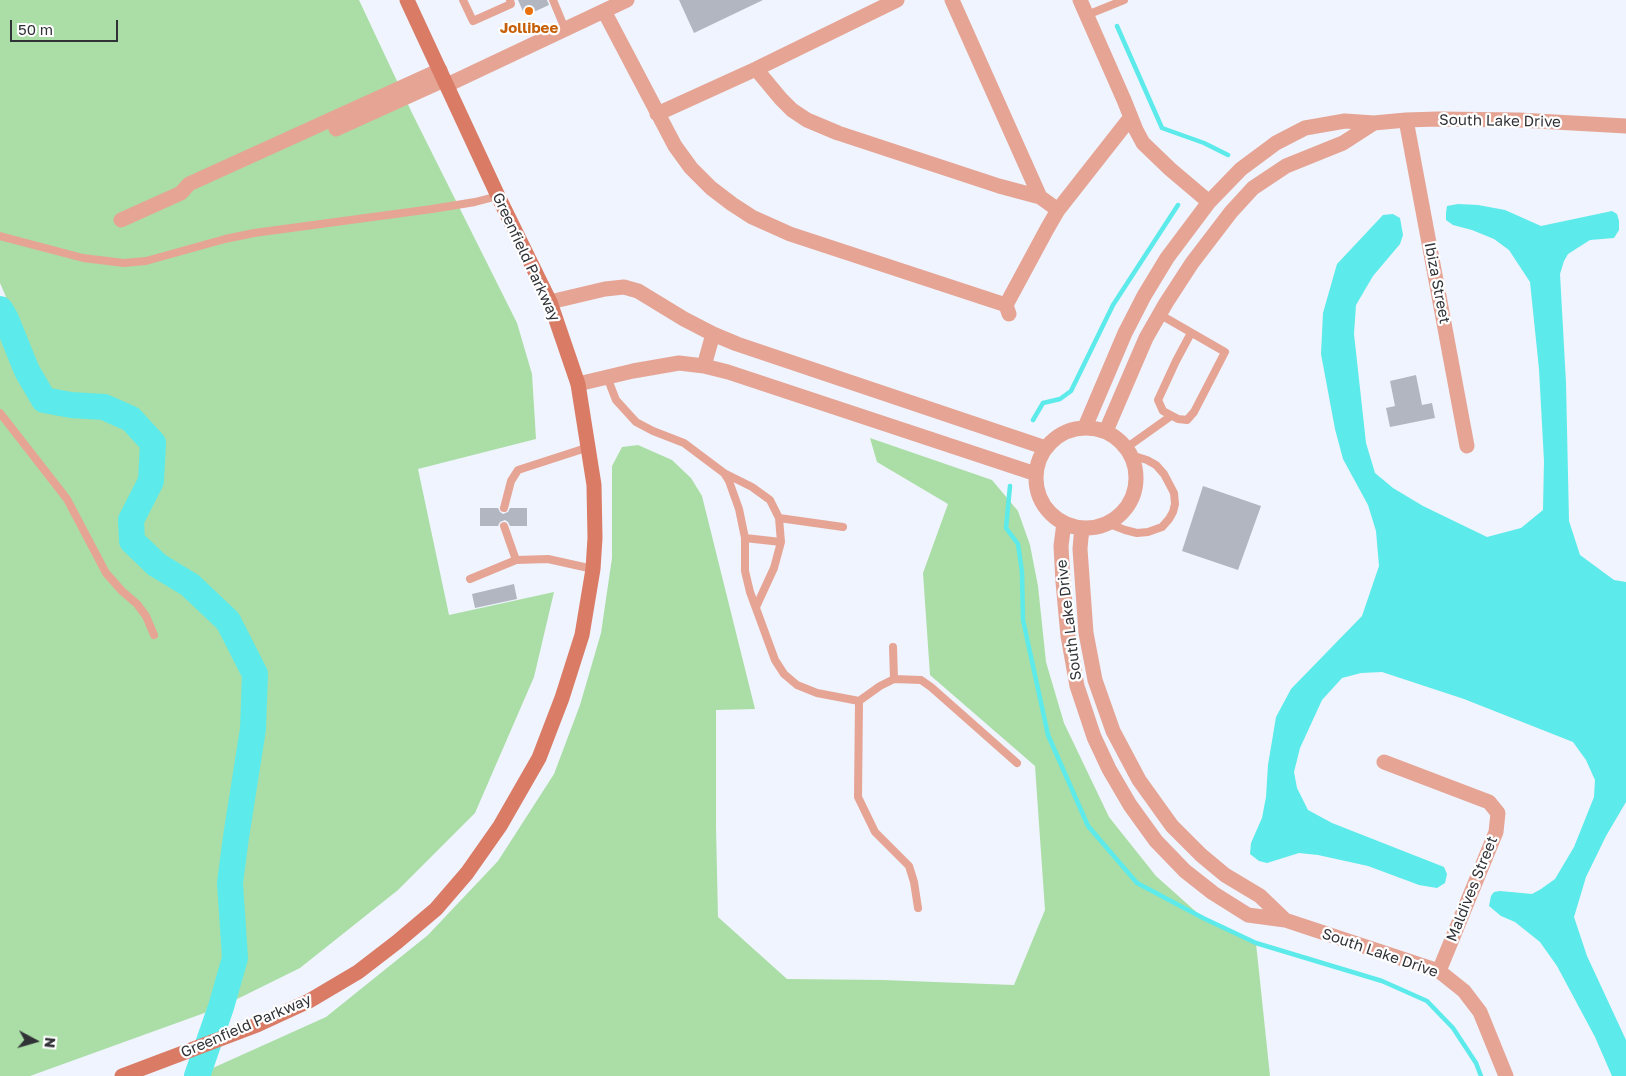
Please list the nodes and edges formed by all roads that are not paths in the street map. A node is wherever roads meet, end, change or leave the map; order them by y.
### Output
1 (407, 0) edge
2 (463, 0) edge
3 (510, 0) edge
4 (553, 0) edge
5 (626, 0) edge
6 (897, 0) edge
7 (952, 0) edge
8 (1080, 0) edge
9 (1124, 0) edge
10 (604, 11) junction
11 (1087, 15) junction
12 (565, 29) junction
13 (756, 69) junction
14 (444, 79) junction
15 (657, 114) junction
16 (1131, 117) junction
17 (1406, 120) junction
18 (1374, 123) junction
19 (1626, 126) edge
20 (498, 196) junction
21 (1040, 197) junction
22 (1210, 202) junction
23 (1058, 210) junction
24 (121, 220) dead end
25 (0, 236) edge
26 (550, 302) junction
27 (1159, 314) junction
28 (1191, 333) junction
29 (713, 334) junction
30 (704, 366) junction
31 (607, 377) junction
32 (578, 384) junction
33 (0, 413) edge
34 (1171, 416) junction
35 (1084, 427) junction
36 (1106, 431) junction
37 (1467, 446) dead end
38 (589, 447) junction
39 (1046, 448) junction
40 (1129, 451) junction
41 (724, 473) junction
42 (1036, 474) junction
43 (504, 508) dead end
44 (780, 518) junction
45 (1064, 523) junction
46 (1107, 523) junction
47 (504, 526) dead end
48 (843, 527) dead end
49 (1084, 528) junction
50 (745, 538) junction
51 (781, 542) junction
52 (516, 560) junction
53 (593, 569) junction
54 (470, 579) dead end
55 (756, 607) junction
56 (154, 635) dead end
57 (893, 647) dead end
58 (894, 679) junction
59 (858, 701) junction
60 (1384, 762) dead end
61 (1017, 763) dead end
62 (918, 908) dead end
63 (1285, 920) junction
64 (1439, 971) junction
65 (122, 1076) edge
66 (1506, 1076) edge

1 - 14 main road, Greenfield Parkway
2 - 3 lane
4 - 12 lane
5 - 10 street
6 - 13 street
7 - 21 street
8 - 11 street
9 - 11 lane
10 - 12 street
10 - 15 street
11 - 16 street
12 - 14 street
13 - 15 street
13 - 21 street
14 - 20 main road, Greenfield Parkway
14 - 24 street
15 - 23 street
16 - 22 street
16 - 23 street
17 - 18 street, South Lake Drive
17 - 19 street, South Lake Drive
17 - 37 street, Ibiza Street
18 - 22 street, South Lake Drive
18 - 27 street, South Lake Drive
20 - 25 lane
20 - 26 main road, Greenfield Parkway
21 - 23 street
22 - 35 street, South Lake Drive
26 - 29 street
26 - 32 main road, Greenfield Parkway
27 - 28 lane
27 - 36 street, South Lake Drive
28 - 34 lane
28 - 34 lane
29 - 30 street
29 - 39 street
30 - 31 street
30 - 42 street
31 - 32 street
31 - 41 lane
32 - 38 main road, Greenfield Parkway
33 - 56 lane
34 - 40 lane
35 - 36 street
35 - 39 street
36 - 40 street
38 - 43 lane
38 - 53 main road, Greenfield Parkway
39 - 42 street
40 - 46 street
40 - 46 lane
41 - 44 lane
41 - 50 lane
42 - 45 street
44 - 48 lane
44 - 51 lane
45 - 49 street
45 - 63 street, South Lake Drive
46 - 49 street
47 - 52 lane
49 - 63 street, South Lake Drive
50 - 51 lane
50 - 55 lane
51 - 55 lane
52 - 53 lane
52 - 54 lane
53 - 65 main road, Greenfield Parkway
55 - 59 lane
57 - 58 lane
58 - 59 lane
58 - 61 lane
59 - 62 lane
60 - 64 street, Maldives Street
63 - 64 street, South Lake Drive
64 - 66 street, South Lake Drive

